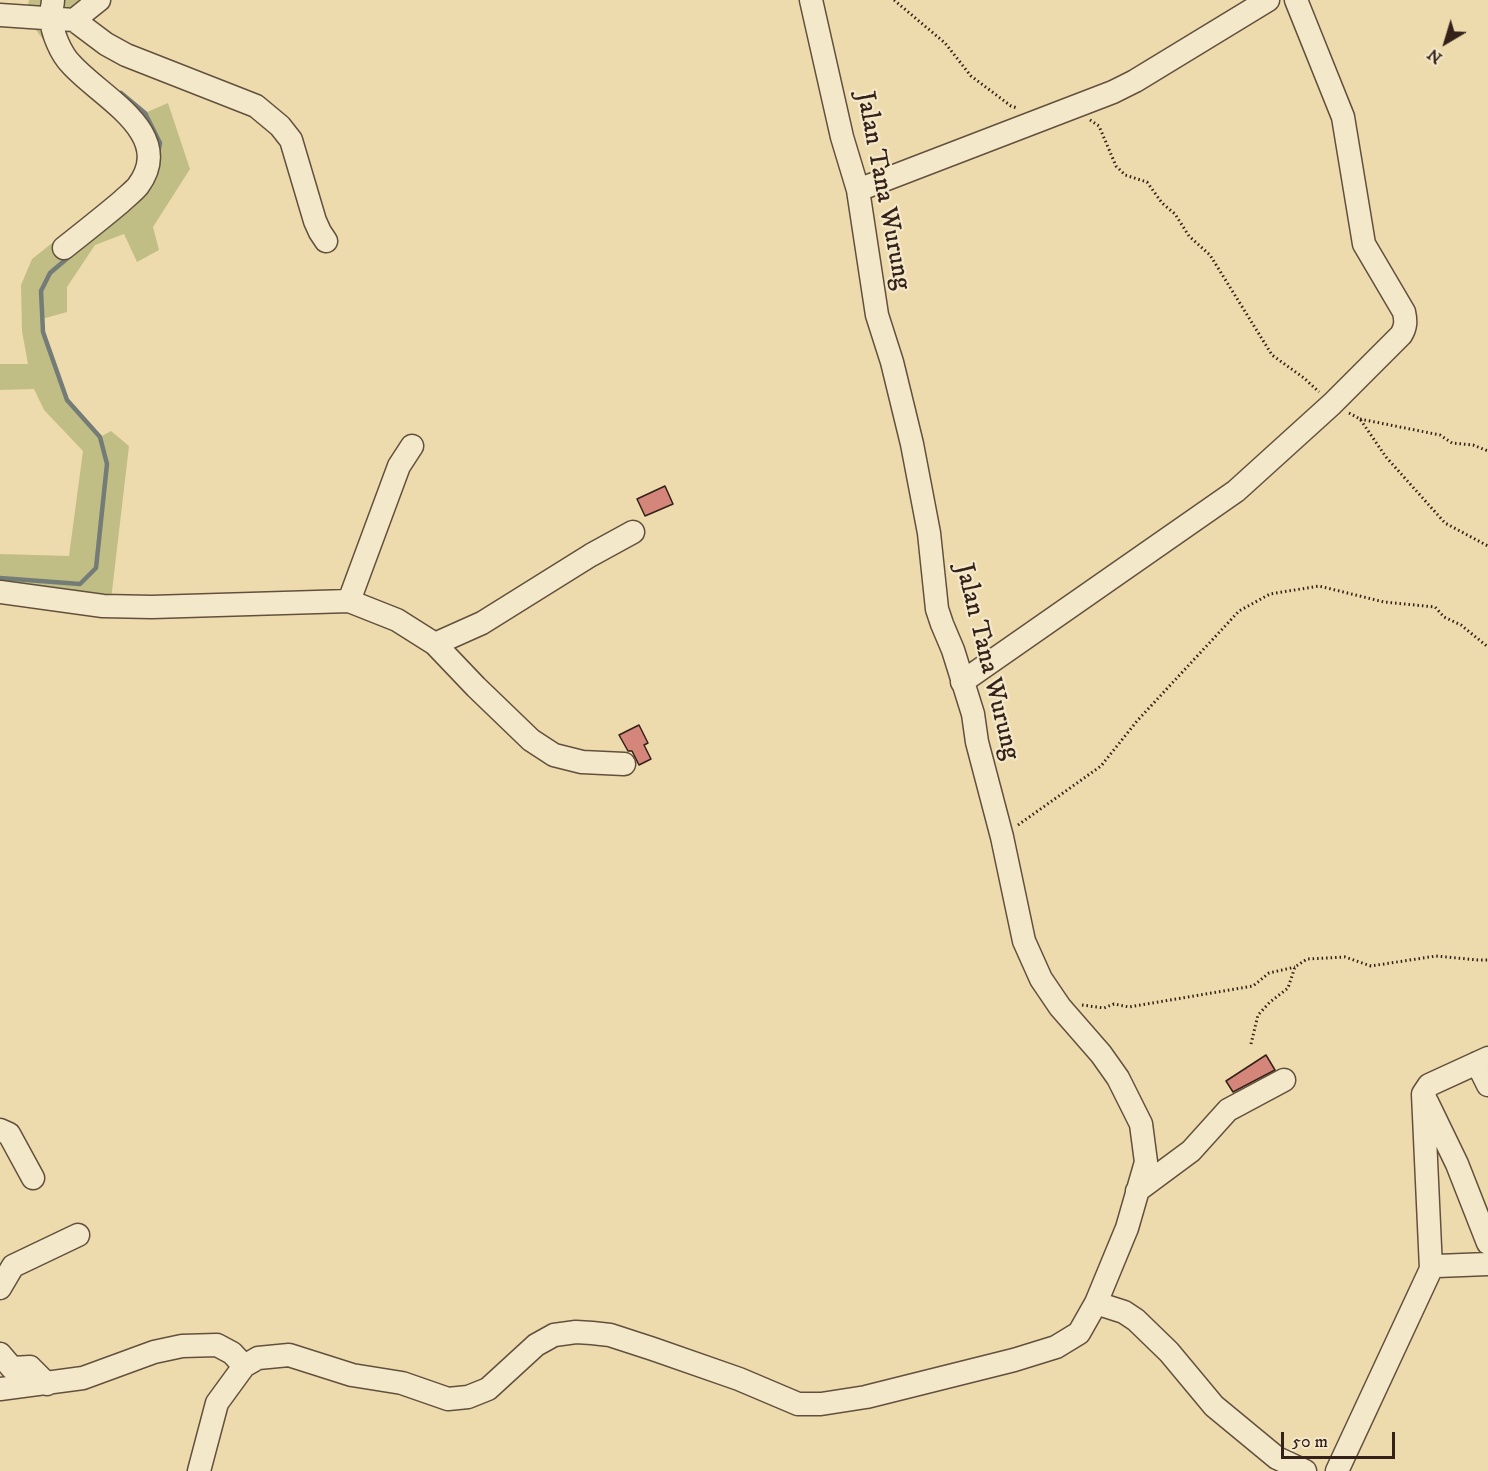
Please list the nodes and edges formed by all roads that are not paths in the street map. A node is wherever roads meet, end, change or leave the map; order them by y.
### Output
1 (99, 0) edge
2 (811, 0) edge
3 (1268, 0) edge
4 (1296, 0) edge
5 (0, 15) edge
6 (61, 15) edge
7 (858, 190) junction
8 (326, 241) dead end
9 (64, 248) dead end
10 (412, 446) dead end
11 (633, 532) dead end
12 (0, 592) edge
13 (349, 601) junction
14 (435, 644) junction
15 (962, 682) junction
16 (624, 764) dead end
17 (1482, 1060) edge
18 (1284, 1080) dead end
19 (1488, 1085) edge
20 (1423, 1094) junction
21 (0, 1130) edge
22 (33, 1178) dead end
23 (1137, 1191) junction
24 (78, 1235) dead end
25 (1488, 1243) edge
26 (1488, 1264) edge
27 (1431, 1269) junction
28 (0, 1288) edge
29 (1096, 1303) junction
30 (0, 1354) edge
31 (244, 1366) junction
32 (47, 1384) junction
33 (0, 1389) edge
34 (199, 1471) edge
35 (1305, 1471) edge
36 (1337, 1471) edge

1 - 6 street
2 - 7 street, Jalan Tana Wurung
3 - 7 street
4 - 15 street
5 - 6 street
6 - 8 street
6 - 9 street
7 - 15 street, Jalan Tana Wurung
10 - 13 street
11 - 14 street
12 - 13 street
13 - 14 street
14 - 16 street
15 - 23 street, Jalan Tana Wurung
17 - 19 street
17 - 20 street
18 - 23 street
20 - 25 street
20 - 27 street
21 - 22 street
23 - 29 street, Jalan Tana Wurung
24 - 28 street
26 - 27 street
27 - 36 street
29 - 31 street, Jalan Tana Wurung
29 - 35 street
30 - 32 street
31 - 32 street
31 - 34 street
32 - 33 street

